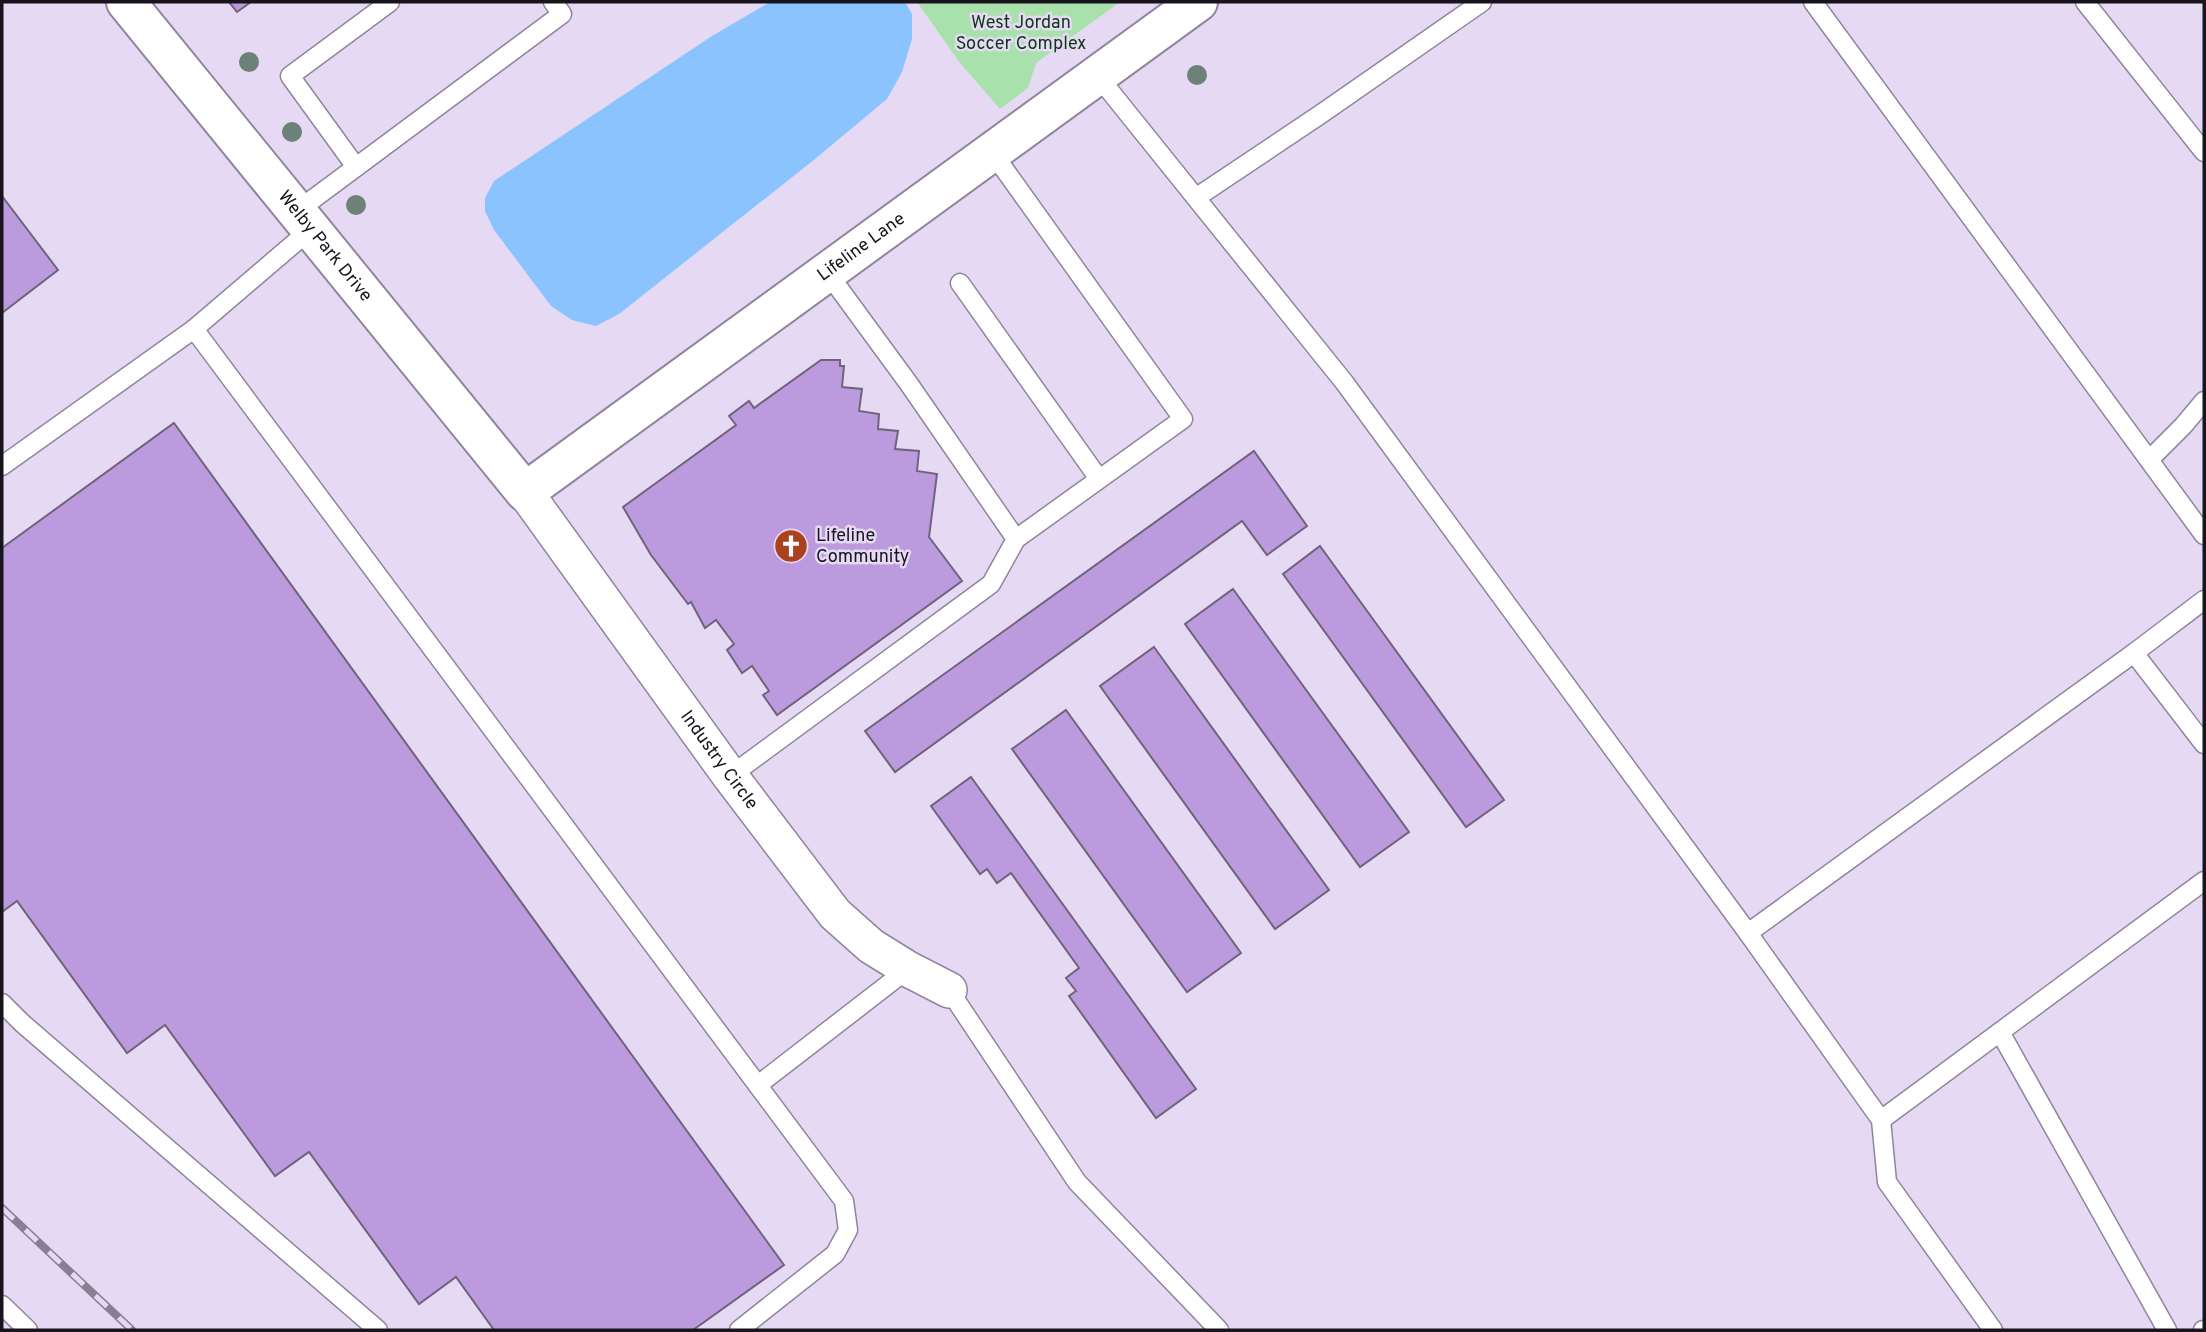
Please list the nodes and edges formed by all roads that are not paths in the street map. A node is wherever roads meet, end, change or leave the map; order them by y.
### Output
1 (127, 2) edge
2 (390, 2) edge
3 (554, 2) edge
4 (1198, 2) edge
5 (1482, 2) edge
6 (1813, 2) edge
7 (2085, 2) edge
8 (1097, 75) junction
9 (992, 152) junction
10 (2204, 152) edge
11 (356, 167) junction
12 (1197, 197) junction
13 (304, 220) junction
14 (827, 272) junction
15 (960, 283) dead end
16 (194, 329) junction
17 (2204, 401) edge
18 (2149, 460) junction
19 (2, 466) edge
20 (1099, 479) junction
21 (525, 492) junction
22 (2204, 535) edge
23 (1016, 539) junction
24 (2204, 600) edge
25 (2134, 653) junction
26 (2204, 744) edge
27 (730, 776) junction
28 (2204, 881) edge
29 (1748, 933) junction
30 (908, 969) junction
31 (949, 990) joint
32 (2, 1003) edge
33 (2000, 1032) junction
34 (758, 1084) junction
35 (1881, 1120) junction
36 (2, 1305) edge
37 (28, 1330) edge
38 (378, 1330) edge
39 (739, 1330) edge
40 (1219, 1330) edge
41 (1993, 1330) edge
42 (2167, 1330) edge

1 - 13 street, Welby Park Drive
2 - 11 lane
3 - 11 lane
4 - 8 street, Lifeline Lane
5 - 12 lane
6 - 18 lane
7 - 10 lane
8 - 9 street, Lifeline Lane
8 - 12 lane
9 - 14 street, Lifeline Lane
9 - 20 lane
11 - 13 lane
12 - 29 lane
13 - 16 lane
13 - 21 street, Welby Park Drive
14 - 21 street, Lifeline Lane
14 - 23 lane
15 - 20 lane
16 - 19 lane
16 - 34 lane
17 - 18 lane
18 - 22 lane
20 - 23 lane
21 - 27 street, Industry Circle
23 - 27 lane
24 - 25 lane
25 - 26 lane
25 - 29 lane
27 - 30 street, Industry Circle
28 - 33 lane
29 - 35 lane
30 - 31 street, Industry Circle
30 - 34 lane
31 - 40 lane
32 - 38 lane
33 - 35 lane
33 - 42 lane
34 - 39 lane
35 - 41 lane
36 - 37 lane

